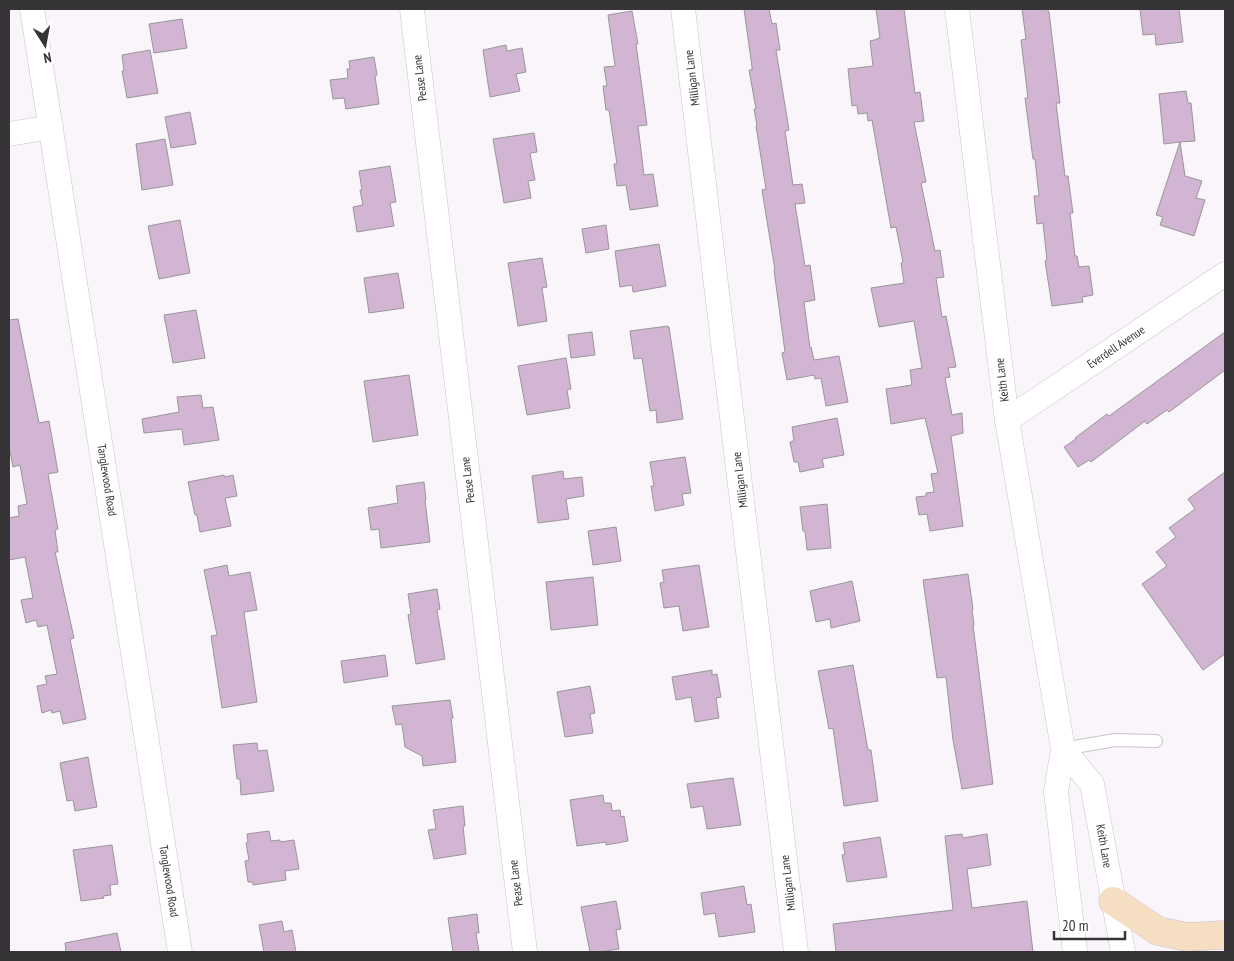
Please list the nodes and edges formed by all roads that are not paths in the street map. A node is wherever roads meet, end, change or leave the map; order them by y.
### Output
1 (32, 9) edge
2 (412, 9) edge
3 (683, 9) edge
4 (957, 9) edge
5 (51, 126) junction
6 (9, 134) edge
7 (1225, 274) edge
8 (1007, 420) junction
9 (1156, 741) dead end
10 (1063, 749) junction
11 (1114, 900) junction
12 (1224, 934) edge
13 (180, 952) edge
14 (525, 952) edge
15 (796, 952) edge
16 (1075, 952) edge
17 (1123, 952) edge
18 (1199, 952) edge

1 - 5 street, Tanglewood Road
2 - 14 street, Pease Lane
3 - 15 street, Milligan Lane
4 - 8 street, Keith Lane
5 - 6 street
5 - 13 street, Tanglewood Road
7 - 8 street, Everdell Avenue
8 - 10 street, Keith Lane
9 - 10 lane
10 - 11 street, Keith Lane
10 - 16 street, Keith Lane
11 - 12 main road
11 - 17 street, Keith Lane
12 - 18 main road

